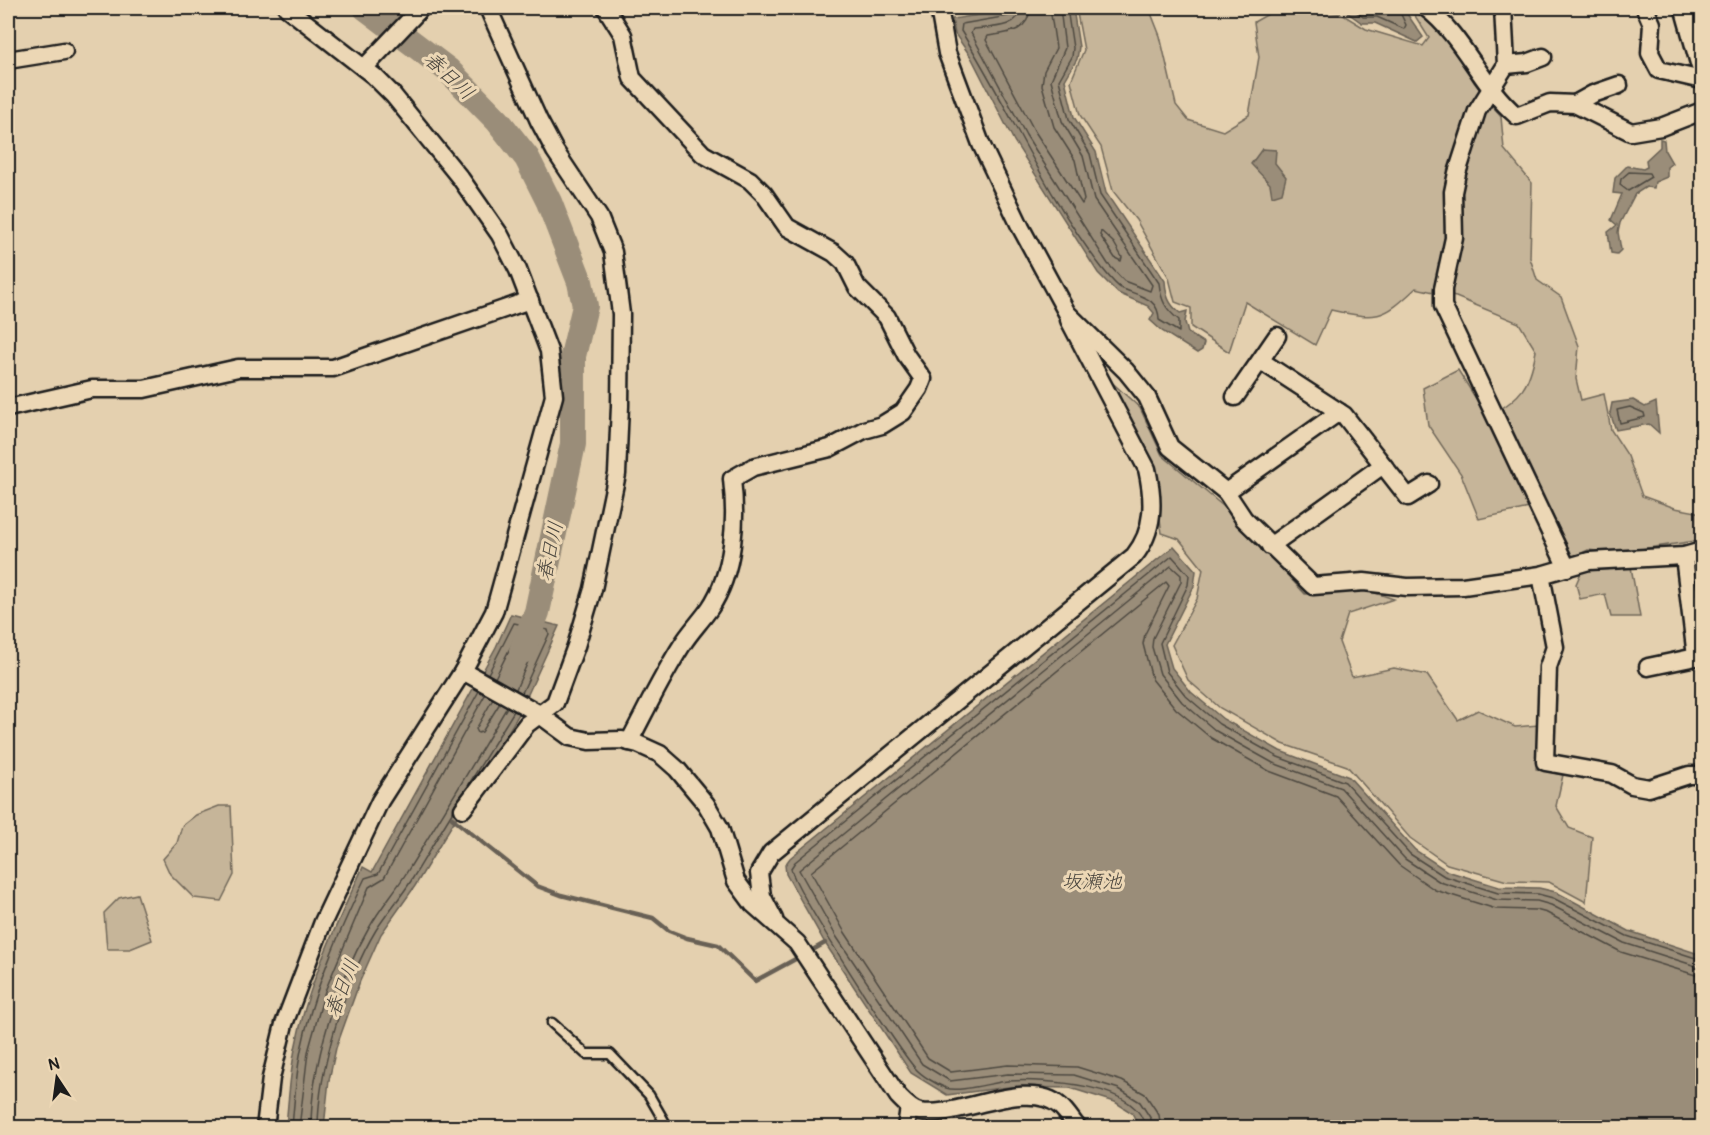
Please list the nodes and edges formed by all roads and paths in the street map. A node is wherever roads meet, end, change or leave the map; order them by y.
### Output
1 (287, 8) edge
2 (488, 8) edge
3 (606, 8) edge
4 (939, 8) edge
5 (1426, 8) edge
6 (1503, 8) edge
7 (1645, 8) edge
8 (1686, 8) edge
9 (419, 9) edge
10 (64, 51) dead end
11 (1543, 57) dead end
12 (8, 60) edge
13 (1506, 65) junction
14 (1702, 65) edge
15 (364, 68) junction
16 (1702, 80) edge
17 (1619, 85) dead end
18 (1490, 89) junction
19 (1575, 104) junction
20 (1702, 111) edge
21 (530, 300) junction
22 (1067, 314) junction
23 (1277, 336) dead end
24 (1262, 361) junction
25 (1235, 397) dead end
26 (8, 408) edge
27 (1340, 412) junction
28 (1383, 465) junction
29 (1430, 484) dead end
30 (1226, 492) junction
31 (1270, 546) junction
32 (1702, 551) edge
33 (1684, 556) junction
34 (1567, 568) junction
35 (1541, 575) junction
36 (1648, 667) dead end
37 (465, 672) junction
38 (538, 714) junction
39 (629, 742) junction
40 (1702, 775) edge
41 (463, 809) dead end
42 (777, 926) junction
43 (552, 1023) dead end
44 (909, 1107) junction
45 (265, 1128) edge
46 (668, 1128) edge
47 (906, 1128) edge
48 (1078, 1128) edge

1 - 15 street
2 - 38 street
3 - 39 street
4 - 22 street
5 - 18 street
6 - 13 street
7 - 16 street
8 - 14 street
9 - 15 street
10 - 12 street
11 - 13 street
13 - 18 street
15 - 21 street
17 - 19 street
18 - 19 street
18 - 34 street
19 - 20 street
21 - 26 street
21 - 37 street
22 - 30 street
22 - 42 street
23 - 24 street
24 - 25 street
24 - 27 street
27 - 28 street
27 - 30 street
28 - 29 street
28 - 31 street
30 - 31 street
31 - 35 street
32 - 33 street
33 - 34 street
33 - 36 street
34 - 35 street
35 - 40 street
37 - 38 street
37 - 45 street
38 - 39 street
38 - 41 street
39 - 42 street
42 - 44 street
43 - 46 lane
44 - 47 street
44 - 48 street

